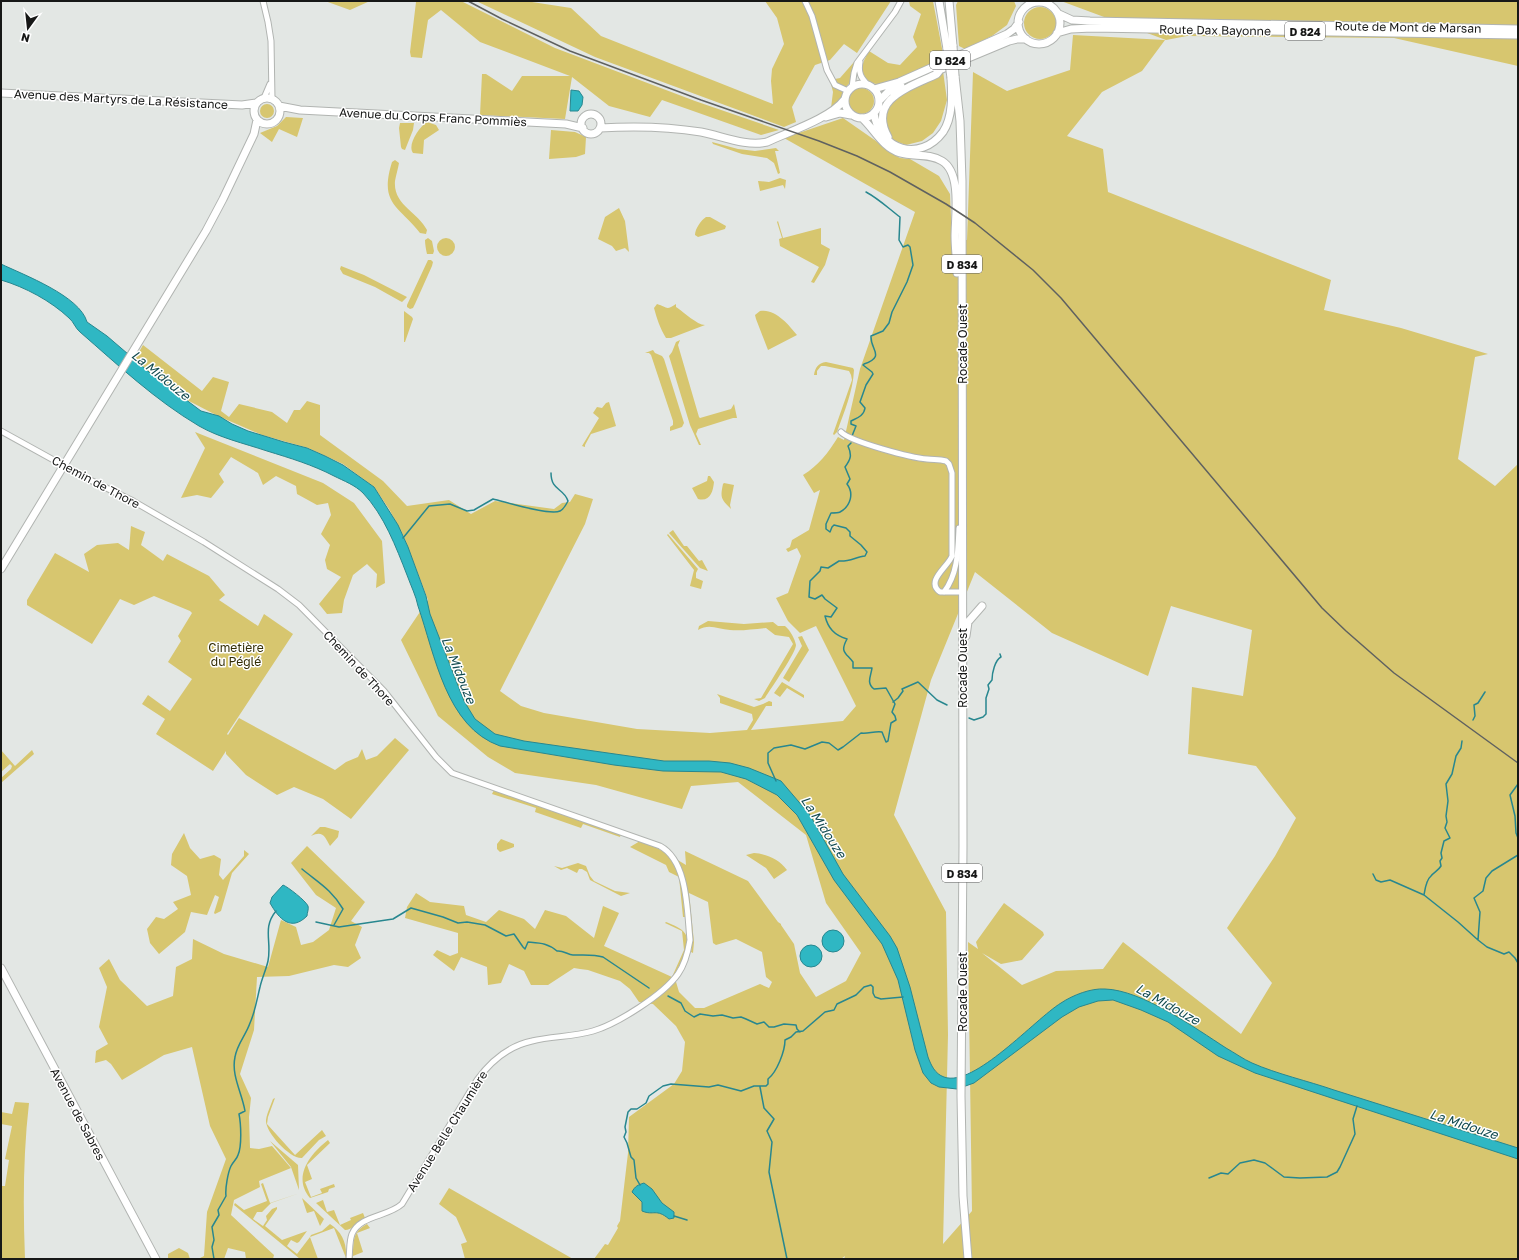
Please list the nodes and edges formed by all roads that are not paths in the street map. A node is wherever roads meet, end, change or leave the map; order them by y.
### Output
1 (263, 1) edge
2 (805, 1) edge
3 (901, 1) edge
4 (940, 1) edge
5 (949, 1) edge
6 (1042, 2) edge
7 (1024, 5) edge
8 (1058, 14) junction
9 (1019, 22) junction
10 (1518, 29) edge
11 (1057, 33) junction
12 (1518, 35) edge
13 (1026, 39) junction
14 (950, 47) junction
15 (861, 57) junction
16 (942, 69) junction
17 (953, 77) junction
18 (271, 80) junction
19 (871, 87) junction
20 (850, 89) junction
21 (1, 93) edge
22 (264, 98) junction
23 (272, 99) junction
24 (844, 100) junction
25 (879, 101) junction
26 (256, 103) junction
27 (242, 106) junction
28 (279, 106) junction
29 (300, 110) junction
30 (874, 113) junction
31 (279, 114) junction
32 (852, 115) junction
33 (256, 117) junction
34 (862, 118) junction
35 (809, 123) junction
36 (265, 124) junction
37 (583, 124) junction
38 (600, 125) junction
39 (255, 133) junction
40 (891, 142) junction
41 (1, 431) edge
42 (841, 432) dead end
43 (962, 452) junction
44 (63, 465) junction
45 (962, 517) junction
46 (1, 569) edge
47 (944, 592) junction
48 (961, 592) junction
49 (982, 606) dead end
50 (962, 672) junction
51 (687, 956) joint
52 (1, 968) edge
53 (156, 1259) edge
54 (349, 1259) edge
55 (968, 1259) edge

1 - 18 street
2 - 20 street
3 - 15 street
4 - 14 main road, D 834
5 - 14 main road, D 824
6 - 7 main road
6 - 8 main road
7 - 9 main road
8 - 10 main road, Route de Mont de Marsan / D 824
8 - 11 main road
9 - 13 main road
9 - 19 main road, D 824
11 - 12 main road, Route Dax Bayonne / D 824
11 - 13 main road
13 - 16 main road, D 824
14 - 17 main road, D 834, bridge
15 - 19 street
15 - 20 street
16 - 25 main road, D 824
16 - 40 main road, D 824
17 - 40 main road, D 824
17 - 43 main road, Rocade Ouest / D 834
18 - 22 street
18 - 23 street
19 - 20 main road
19 - 25 main road
20 - 24 main road
21 - 27 main road, Avenue des Martyrs de La Résistance
22 - 23 main road
22 - 26 main road
23 - 28 main road
24 - 32 main road
24 - 35 main road
25 - 30 main road
26 - 27 main road, Avenue des Martyrs de La Résistance
26 - 33 main road
27 - 33 main road, Avenue des Martyrs de La Résistance
28 - 29 main road, Avenue du Corps Franc Pommiès
28 - 31 main road
29 - 31 main road, Avenue du Corps Franc Pommiès
29 - 37 main road, Avenue du Corps Franc Pommiès
30 - 34 main road
30 - 40 main road, D 824
31 - 36 main road
32 - 34 main road
32 - 35 main road
33 - 36 main road
33 - 39 main road
34 - 43 main road
35 - 38 main road
36 - 39 main road
37 - 38 main road
37 - 38 main road
39 - 44 main road
41 - 44 street, Chemin de Thore
42 - 47 street
43 - 45 main road, Rocade Ouest / D 834
44 - 46 main road
44 - 51 street, Chemin de Thore
45 - 47 street
45 - 48 main road, Rocade Ouest / D 834
47 - 48 street
48 - 50 main road, Rocade Ouest / D 834
49 - 50 main road
50 - 55 main road, Rocade Ouest / D 834
51 - 54 street, Avenue Belle Chaumière
52 - 53 main road, Avenue de Sabres

